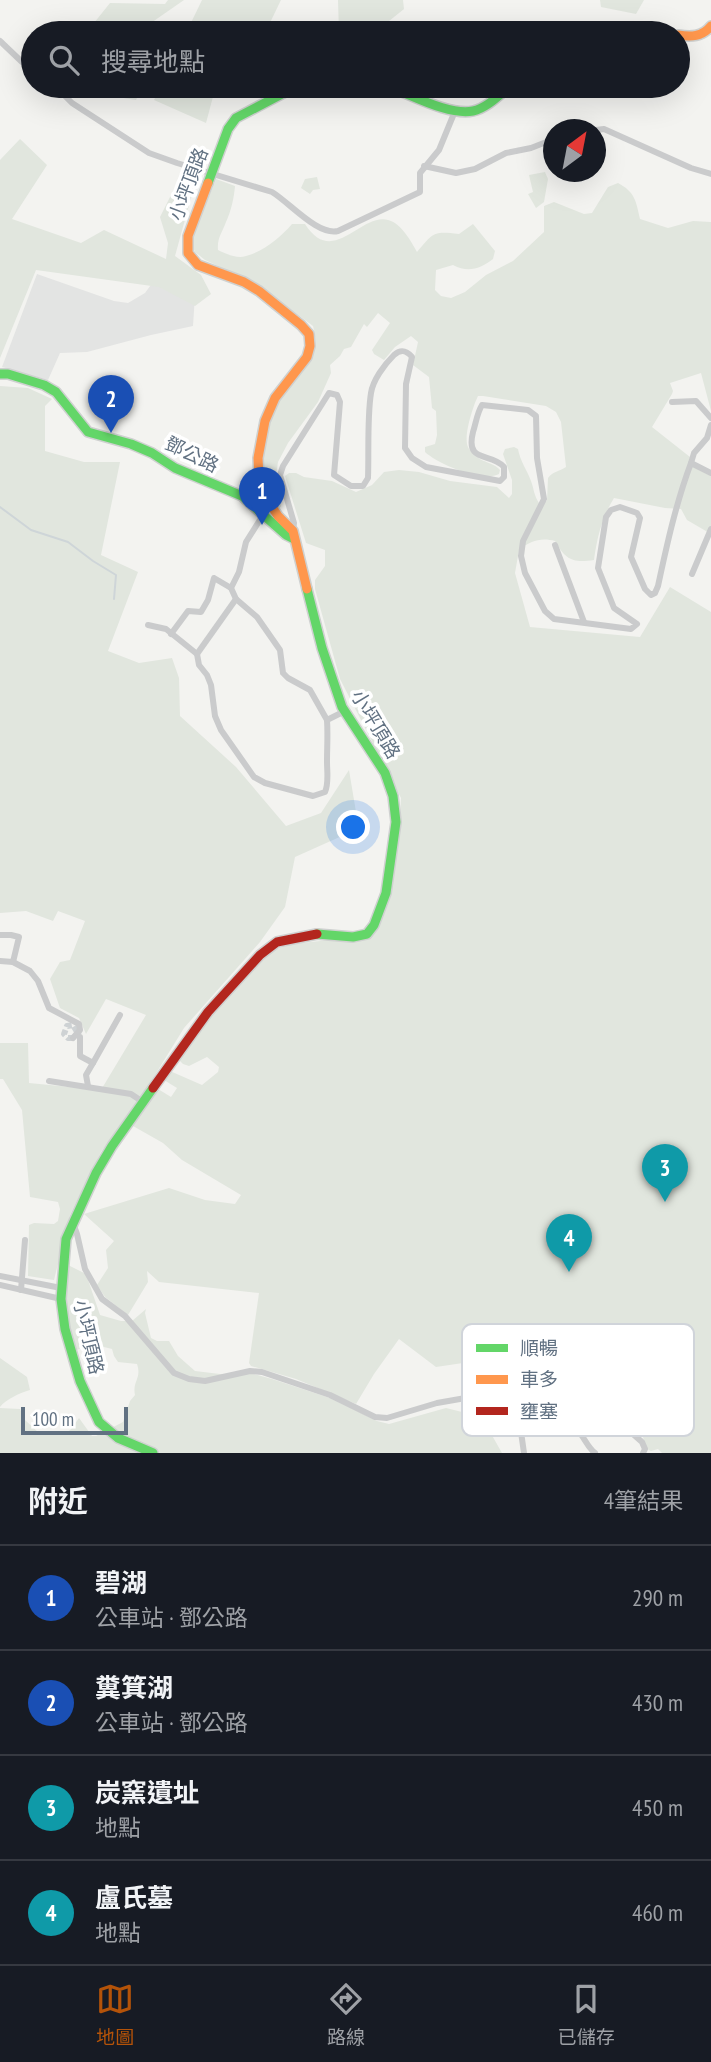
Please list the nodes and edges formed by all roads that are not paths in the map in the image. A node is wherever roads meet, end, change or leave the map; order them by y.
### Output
1 (711, 26) edge
2 (690, 37) edge
3 (0, 41) edge
4 (21, 61) edge
5 (67, 98) edge
6 (274, 98) edge
7 (420, 98) edge
8 (496, 98) edge
9 (455, 111) junction
10 (606, 130) edge
11 (543, 143) edge
12 (425, 166) junction
13 (212, 173) junction
14 (711, 174) edge
15 (0, 374) edge
16 (672, 402) dead end
17 (711, 418) edge
18 (711, 425) edge
19 (691, 463) junction
20 (711, 473) edge
21 (263, 514) junction
22 (711, 528) edge
23 (293, 535) junction
24 (555, 545) dead end
25 (692, 574) dead end
26 (230, 588) junction
27 (236, 599) junction
28 (584, 622) junction
29 (148, 625) dead end
30 (171, 634) junction
31 (197, 654) junction
32 (345, 711) junction
33 (327, 720) junction
34 (0, 935) edge
35 (0, 961) edge
36 (13, 962) junction
37 (120, 1015) dead end
38 (93, 1063) junction
39 (48, 1081) dead end
40 (88, 1086) junction
41 (143, 1102) junction
42 (73, 1223) junction
43 (24, 1240) dead end
44 (0, 1276) edge
45 (22, 1280) junction
46 (0, 1285) edge
47 (21, 1290) junction
48 (61, 1294) junction
49 (462, 1399) edge
50 (581, 1436) edge
51 (635, 1436) edge
52 (153, 1453) edge
53 (595, 1453) edge
54 (643, 1453) edge

1 - 2 street
3 - 4 street
5 - 13 street
6 - 13 street, 小坪頂路
7 - 9 street
8 - 9 street
9 - 12 street
10 - 14 street
11 - 12 street
12 - 13 street
13 - 23 street, 小坪頂路
15 - 21 street, 鄧公路
16 - 17 street
18 - 19 street
19 - 20 street
19 - 28 street
21 - 23 street, 鄧公路
21 - 26 street
22 - 25 street
23 - 28 street
23 - 32 street, 小坪頂路
24 - 28 street
26 - 27 street
26 - 30 street
27 - 31 street
27 - 33 street
29 - 30 street
30 - 31 street
31 - 33 street
32 - 33 street
32 - 41 street, 小坪頂路
34 - 36 street
35 - 36 street
36 - 38 street
37 - 38 street
38 - 40 street
39 - 40 street
40 - 41 street
41 - 42 street, 小坪頂路
42 - 48 street, 小坪頂路
42 - 49 street
43 - 45 street
44 - 45 street
45 - 47 street
45 - 48 street
46 - 47 street
47 - 48 street
48 - 52 street, 小坪頂路
50 - 53 street
51 - 54 street

